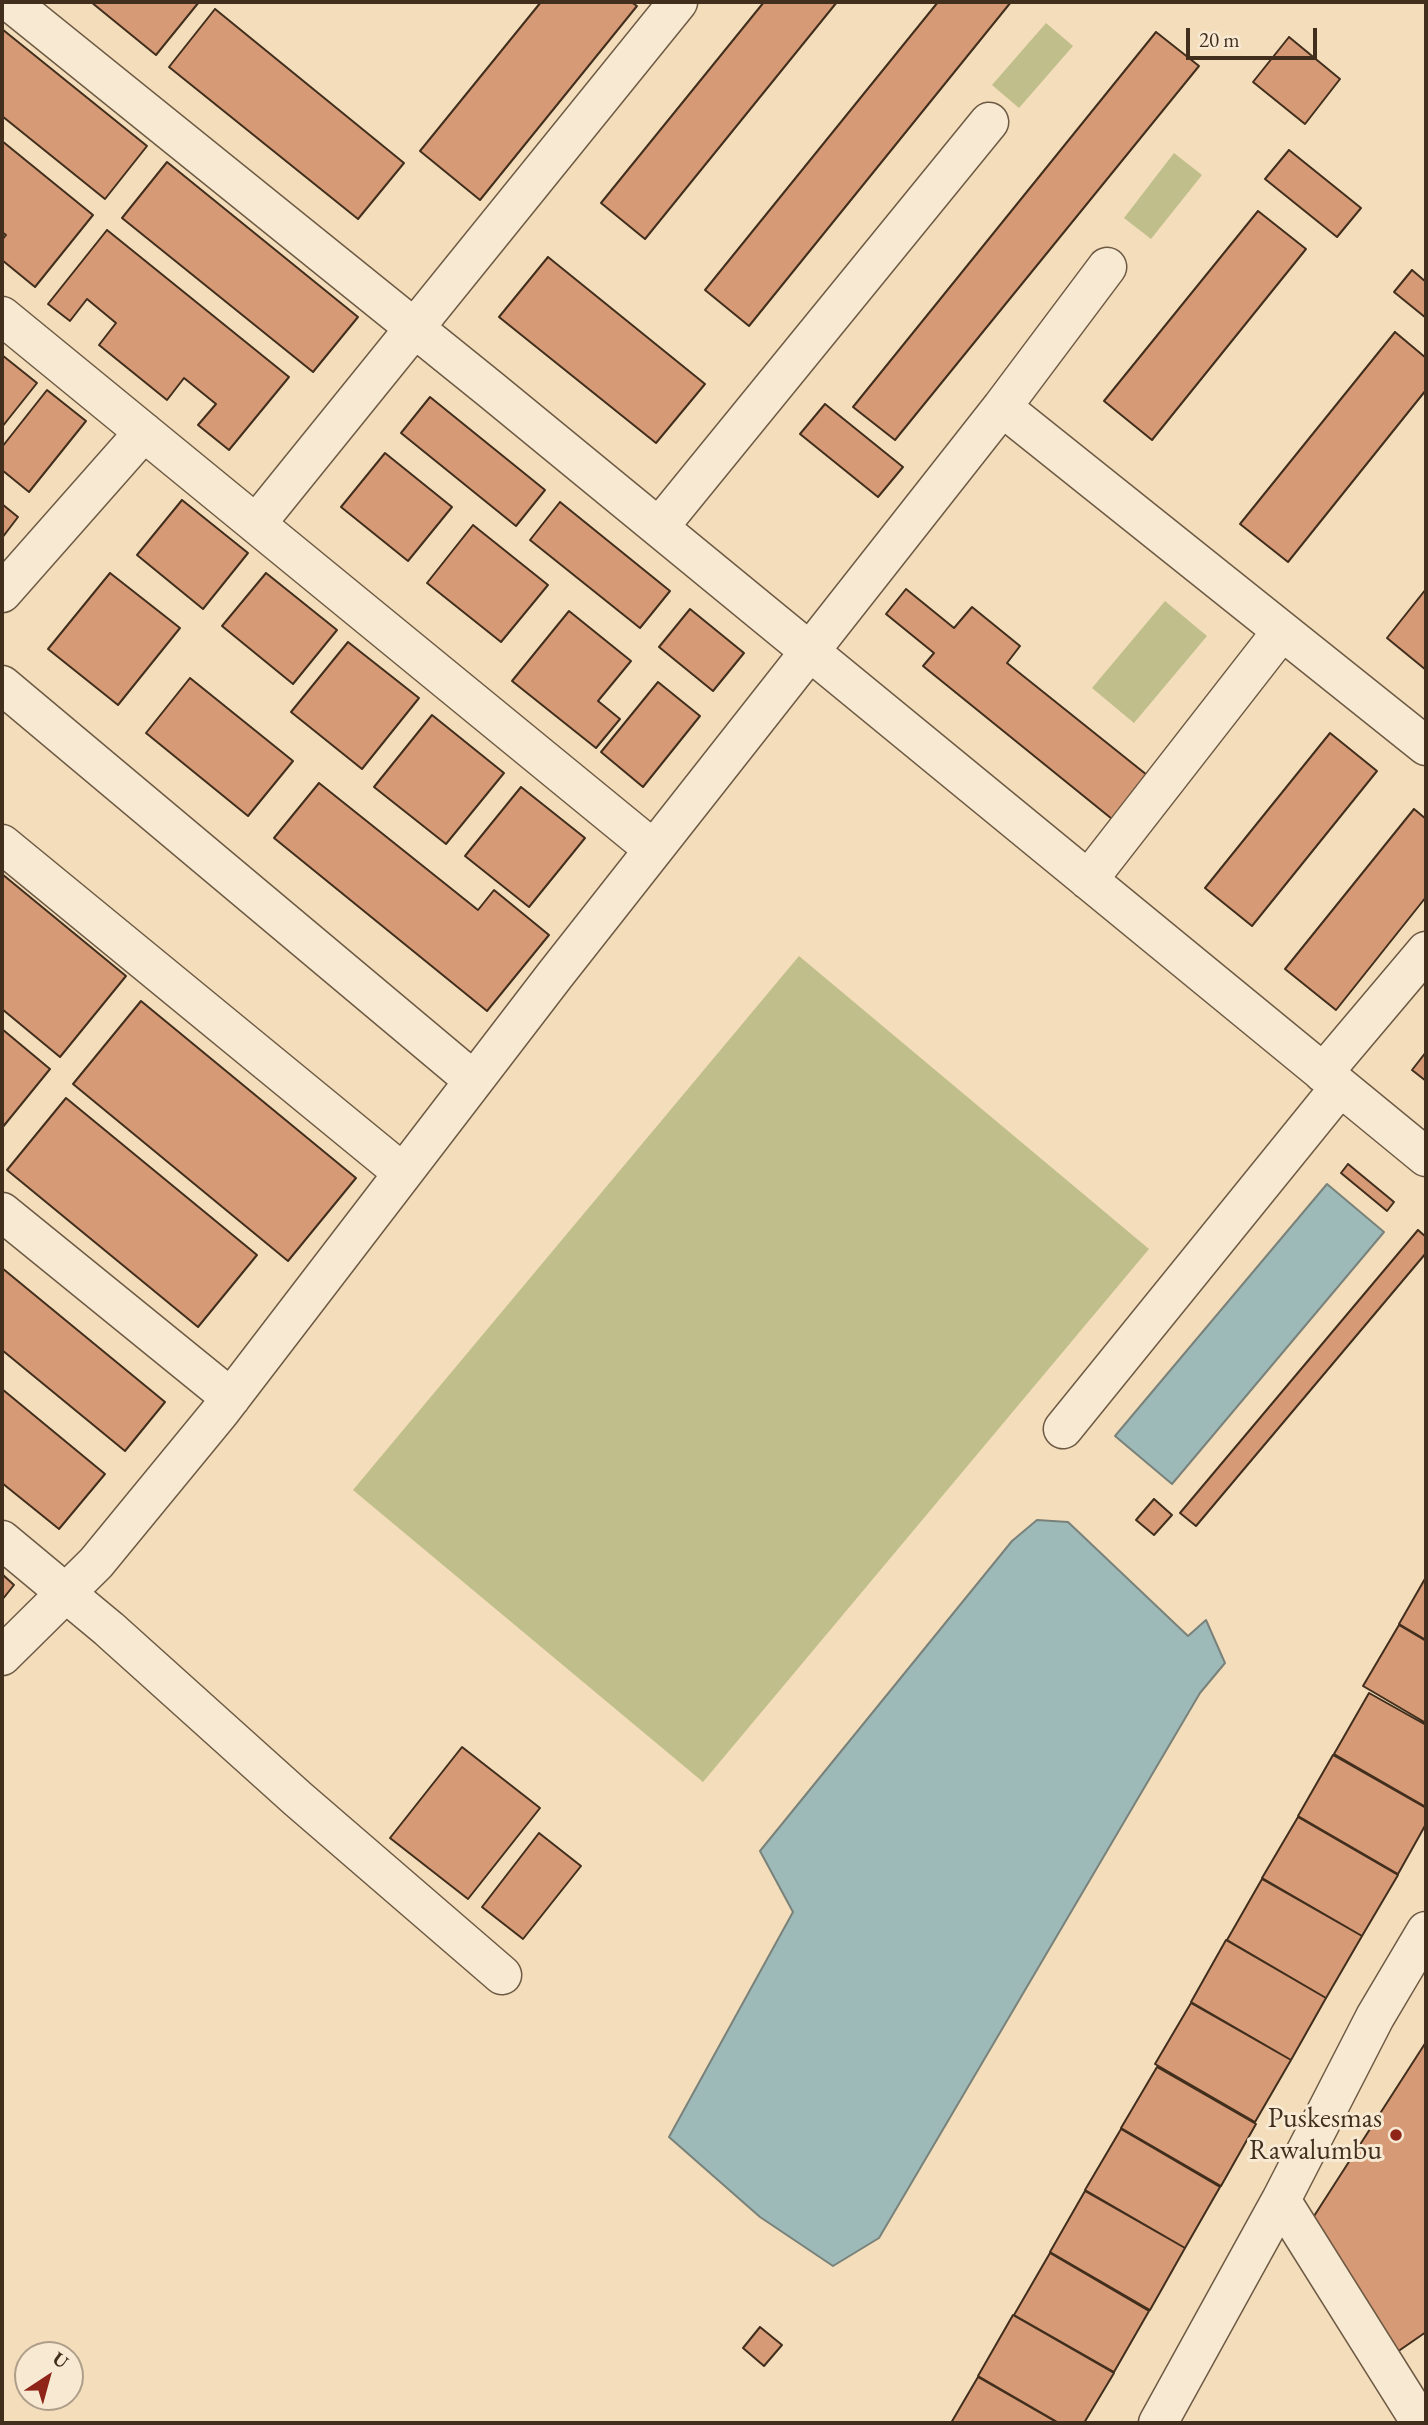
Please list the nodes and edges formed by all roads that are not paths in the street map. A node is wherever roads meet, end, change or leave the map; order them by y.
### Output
1 (10, 2) edge
2 (678, 2) edge
3 (989, 122) dead end
4 (1107, 267) dead end
5 (2, 316) edge
6 (415, 328) junction
7 (1002, 407) junction
8 (144, 432) junction
9 (256, 524) junction
10 (659, 527) junction
11 (2, 593) edge
12 (1282, 631) junction
13 (810, 651) junction
14 (2, 685) edge
15 (1426, 746) edge
16 (2, 844) edge
17 (653, 849) junction
18 (1088, 880) junction
19 (1426, 951) edge
20 (473, 1080) junction
21 (1332, 1080) junction
22 (1426, 1157) edge
23 (403, 1172) junction
24 (2, 1212) edge
25 (231, 1398) junction
26 (1063, 1429) dead end
27 (2, 1540) edge
28 (65, 1592) junction
29 (2, 1656) edge
30 (1426, 1931) edge
31 (502, 1975) dead end
32 (1282, 2200) junction
33 (1158, 2423) edge
34 (1421, 2423) edge

1 - 6 street
2 - 6 street
3 - 10 street
4 - 7 street
5 - 8 street
6 - 9 street
6 - 10 street
7 - 12 street
7 - 13 street
8 - 9 street
8 - 11 street
9 - 17 street
10 - 13 street
12 - 15 street
12 - 18 street
13 - 17 street
13 - 18 street
14 - 20 street
16 - 23 street
17 - 20 street
18 - 21 street
19 - 21 street
20 - 23 street
21 - 22 street
21 - 26 street
23 - 25 street
24 - 25 street
25 - 28 street
27 - 28 street
28 - 29 street
28 - 31 street
30 - 32 street
32 - 33 street
32 - 34 street

